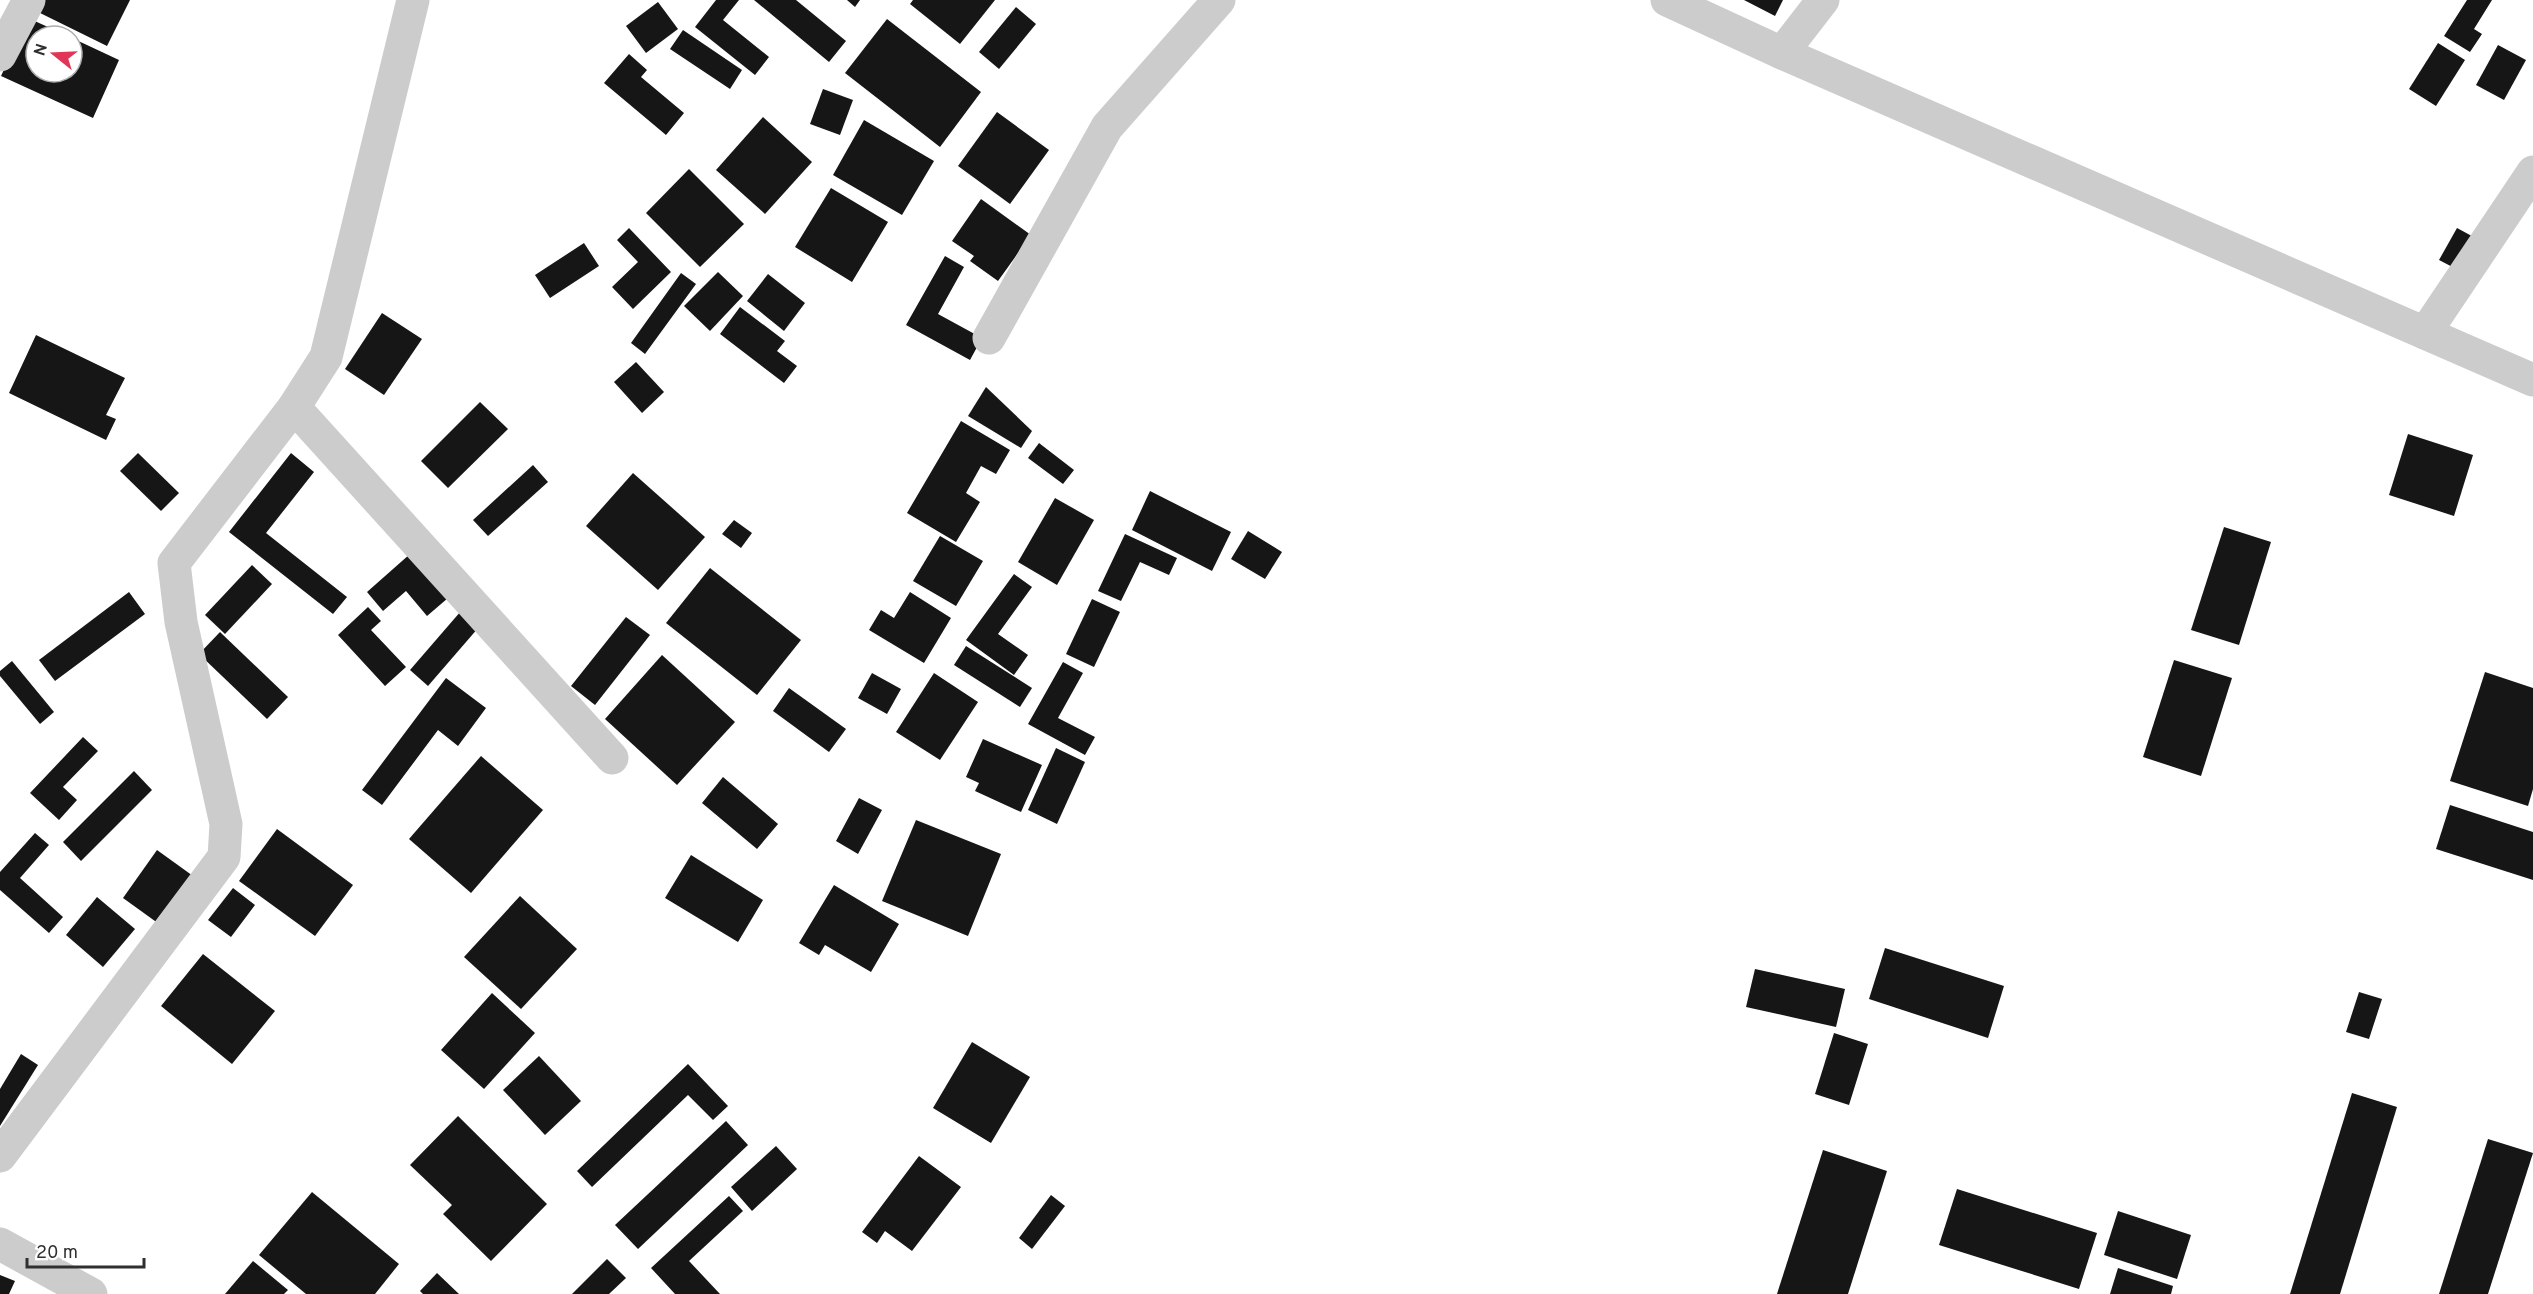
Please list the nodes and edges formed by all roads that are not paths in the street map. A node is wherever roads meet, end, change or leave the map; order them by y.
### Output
1 (29, 0) edge
2 (413, 0) edge
3 (1219, 0) edge
4 (1666, 0) edge
5 (1823, 0) edge
6 (1782, 53) junction
7 (0, 55) edge
8 (2533, 172) edge
9 (2425, 333) junction
10 (989, 338) dead end
11 (2533, 380) edge
12 (294, 407) junction
13 (612, 758) dead end
14 (0, 1156) edge
15 (0, 1244) edge
16 (91, 1294) edge

1 - 7 street
2 - 12 street
3 - 10 street
4 - 6 street
5 - 6 street
6 - 9 street
8 - 9 street
9 - 11 street
12 - 13 street
12 - 14 street
15 - 16 street

